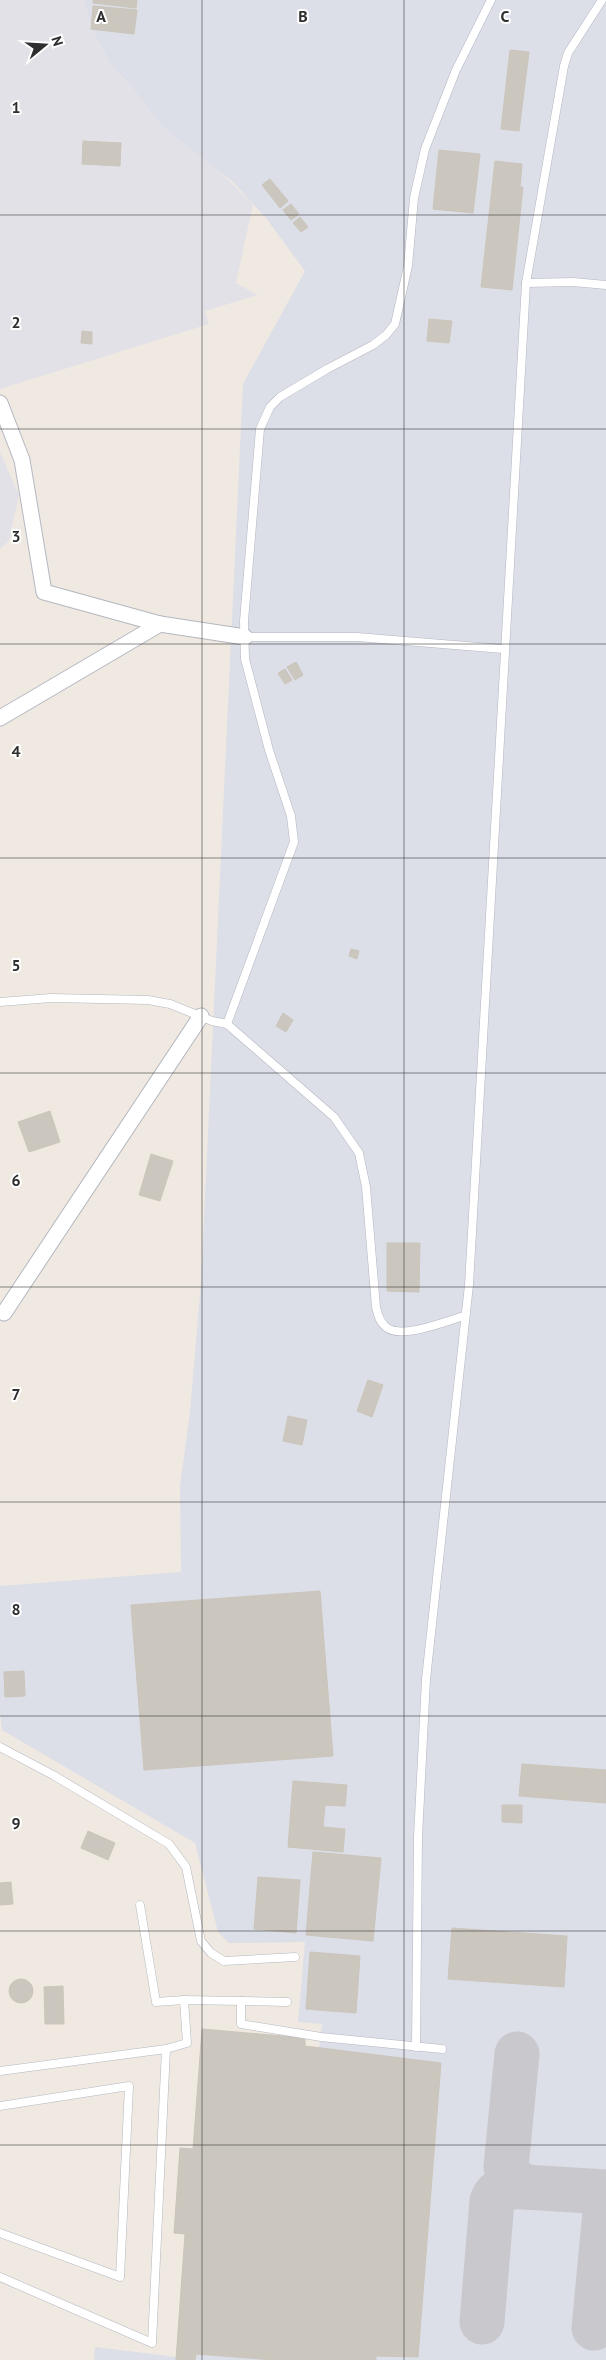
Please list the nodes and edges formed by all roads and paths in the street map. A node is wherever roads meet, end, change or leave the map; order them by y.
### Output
1 (491, 0) edge
2 (602, 0) edge
3 (526, 283) junction
4 (606, 285) edge
5 (0, 403) edge
6 (160, 624) junction
7 (245, 637) junction
8 (503, 649) junction
9 (0, 718) edge
10 (0, 1002) edge
11 (201, 1016) junction
12 (227, 1024) junction
13 (4, 1313) dead end
14 (464, 1316) junction
15 (0, 1747) edge
16 (140, 1905) dead end
17 (295, 1957) dead end
18 (184, 2000) junction
19 (240, 2001) junction
20 (288, 2002) dead end
21 (416, 2047) junction
22 (166, 2049) junction
23 (442, 2049) dead end
24 (0, 2071) edge
25 (0, 2106) edge
26 (0, 2233) edge
27 (0, 2277) edge

1 - 7 lane
2 - 3 lane
3 - 4 lane
3 - 8 lane
5 - 6 street
6 - 7 street
6 - 9 street
7 - 8 lane
7 - 12 lane
8 - 14 lane
10 - 11 lane
11 - 12 lane
11 - 13 street
12 - 14 lane
14 - 21 lane
15 - 17 lane
16 - 18 lane
18 - 19 lane
18 - 22 lane
19 - 20 lane
19 - 21 lane
21 - 23 lane
22 - 24 lane
22 - 27 lane
25 - 26 lane

